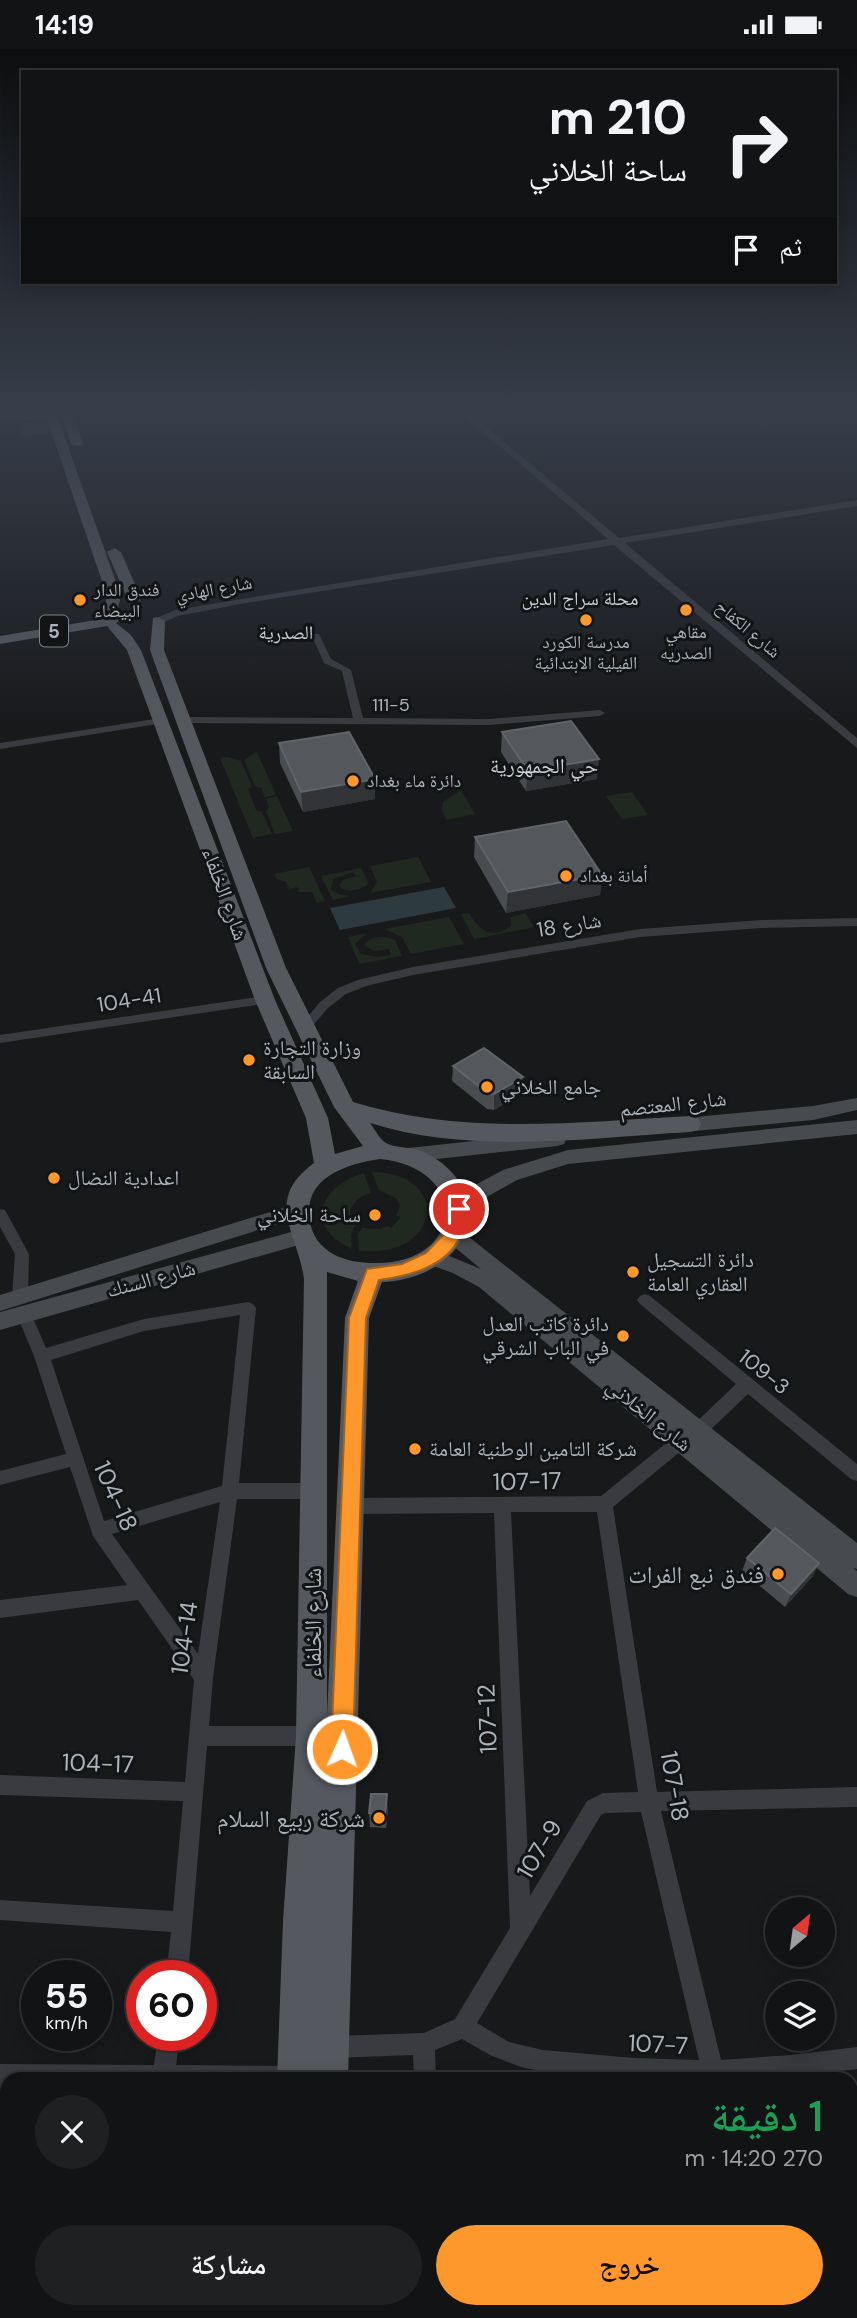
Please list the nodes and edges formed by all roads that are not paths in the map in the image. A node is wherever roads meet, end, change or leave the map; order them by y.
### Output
1 (86, 516) edge
2 (588, 516) edge
3 (773, 516) edge
4 (102, 519) dead end
5 (617, 540) junction
6 (134, 597) junction
7 (148, 618) junction
8 (111, 625) junction
9 (316, 636) dead end
10 (0, 640) edge
11 (600, 713) dead end
12 (181, 720) junction
13 (161, 721) junction
14 (359, 721) junction
15 (857, 744) edge
16 (0, 746) edge
17 (857, 922) edge
18 (265, 1000) junction
19 (306, 1026) junction
20 (0, 1039) edge
21 (857, 1104) edge
22 (345, 1107) junction
23 (690, 1125) junction
24 (857, 1127) edge
25 (380, 1151) junction
26 (409, 1155) junction
27 (326, 1165) junction
28 (459, 1209) junction
29 (296, 1211) junction
30 (0, 1214) edge
31 (453, 1235) junction
32 (307, 1244) junction
33 (432, 1257) junction
34 (373, 1274) junction
35 (645, 1300) dead end
36 (0, 1303) edge
37 (22, 1305) junction
38 (0, 1321) edge
39 (42, 1356) junction
40 (746, 1385) junction
41 (689, 1436) junction
42 (74, 1459) junction
43 (857, 1474) edge
44 (0, 1478) edge
45 (230, 1491) junction
46 (313, 1491) junction
47 (604, 1504) junction
48 (351, 1506) junction
49 (502, 1506) junction
50 (99, 1530) junction
51 (857, 1558) edge
52 (857, 1585) edge
53 (143, 1591) junction
54 (0, 1609) edge
55 (204, 1678) junction
56 (199, 1736) junction
57 (312, 1736) junction
58 (0, 1786) edge
59 (194, 1792) junction
60 (857, 1797) edge
61 (649, 1802) junction
62 (0, 1910) edge
63 (183, 1922) junction
64 (521, 1930) junction
65 (179, 1960) edge
66 (463, 2027) junction
67 (424, 2044) junction
68 (331, 2047) junction
69 (167, 2051) edge
70 (857, 2058) edge
71 (164, 2072) edge
72 (295, 2072) edge
73 (330, 2072) edge
74 (425, 2072) edge
75 (680, 2072) edge
76 (713, 2072) edge
77 (732, 2072) edge

1 - 8 main road
2 - 5 street, شارع الكفاح
3 - 5 street, شارع الهادي
4 - 6 main road
5 - 7 street, شارع الهادي
5 - 15 street, شارع الكفاح
6 - 7 main road
6 - 8 main road
7 - 8 main road
7 - 12 main road, شارع الخلفاء
8 - 10 main road, 5
8 - 13 main road, شارع الخلفاء
9 - 14 street
11 - 14 street, 111-5
12 - 14 street, 111-5
12 - 19 main road, شارع الخلفاء
13 - 16 street
13 - 18 main road, شارع الخلفاء
17 - 19 street, شارع 18
18 - 20 street, 104-41
18 - 27 main road, شارع الخلفاء
19 - 22 main road, شارع الخلفاء
21 - 23 main road, شارع المعتصم
22 - 23 main road
22 - 25 main road, شارع الخلفاء
23 - 26 main road, شارع المعتصم
24 - 28 main road, شارع المعتصم
25 - 26 main road
25 - 27 main road
26 - 28 main road
27 - 29 main road
28 - 31 main road
29 - 32 main road
29 - 37 main road, شارع السنك
30 - 37 street
31 - 33 main road
31 - 41 main road, شارع الخلاني
32 - 34 main road
32 - 37 main road, شارع السنك
32 - 46 main road, شارع الخلفاء
33 - 34 main road
33 - 41 main road, شارع الخلاني
34 - 48 main road, شارع الخلفاء
35 - 40 street, 109-3
36 - 37 main road, شارع السنك
37 - 38 main road, شارع السنك
37 - 39 street, 104-18
39 - 42 street, 104-18
39 - 45 street, 104-14
40 - 41 street
40 - 43 street, 109-3
41 - 47 street
41 - 51 main road, شارع الخلاني
41 - 52 main road, شارع الخلاني
42 - 44 street
42 - 50 street, 104-18
45 - 46 street
45 - 50 street
45 - 55 street, 104-14
46 - 57 main road, شارع الخلفاء
47 - 49 street, 107-17
47 - 61 street, 107-18
48 - 49 street, 107-17
48 - 68 main road, شارع الخلفاء
49 - 64 street, 107-12
50 - 53 street, 104-18
53 - 54 street
53 - 55 street, 104-18
55 - 56 street, 104-14
56 - 57 street
56 - 59 street, 104-14
57 - 72 main road, شارع الخلفاء
58 - 59 street, 104-17
59 - 63 street, 104-14
60 - 61 street, 107-9
61 - 64 street, 107-9
61 - 76 street, 107-18
62 - 63 street
63 - 65 street, 104-14
64 - 66 street, 107-9
66 - 67 street
66 - 75 street, 107-7
67 - 68 street
67 - 74 street
68 - 73 main road, شارع الخلفاء
69 - 71 street
70 - 77 street, 107-7

